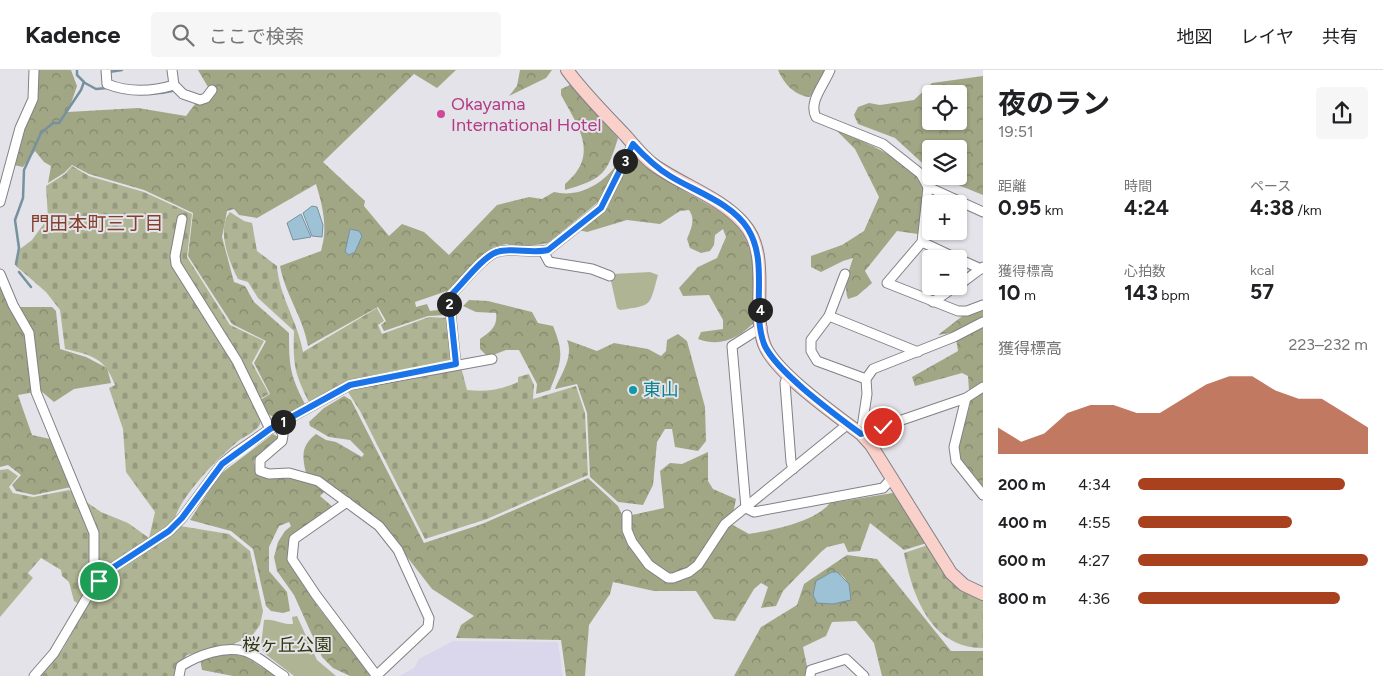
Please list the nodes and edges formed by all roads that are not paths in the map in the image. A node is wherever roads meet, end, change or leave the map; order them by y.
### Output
1 (34, 70) edge
2 (172, 70) edge
3 (566, 70) edge
4 (830, 70) edge
5 (106, 71) edge
6 (174, 85) junction
7 (212, 90) dead end
8 (633, 144) junction
9 (928, 187) junction
10 (0, 202) edge
11 (983, 212) edge
12 (182, 219) dead end
13 (922, 242) junction
14 (939, 250) edge
15 (543, 251) junction
16 (967, 262) edge
17 (982, 268) edge
18 (0, 274) edge
19 (845, 274) dead end
20 (610, 276) dead end
21 (967, 279) edge
22 (943, 295) edge
23 (933, 302) junction
24 (983, 305) edge
25 (829, 316) junction
26 (983, 322) edge
27 (762, 327) junction
28 (918, 352) junction
29 (492, 359) dead end
30 (456, 364) junction
31 (788, 374) junction
32 (866, 379) junction
33 (983, 387) edge
34 (966, 398) junction
35 (848, 424) junction
36 (274, 427) junction
37 (861, 434) junction
38 (793, 469) junction
39 (892, 478) junction
40 (983, 495) edge
41 (347, 502) junction
42 (746, 508) junction
43 (627, 516) dead end
44 (99, 581) junction
45 (983, 594) edge
46 (34, 676) edge
47 (179, 676) edge
48 (284, 676) edge
49 (376, 676) edge
50 (810, 676) edge
51 (864, 676) edge

1 - 10 street
2 - 6 street
3 - 8 street
4 - 9 street
5 - 6 street
6 - 7 street
8 - 15 street
8 - 27 street
9 - 11 street
9 - 13 street
12 - 36 street
13 - 14 street
13 - 23 street
15 - 20 street
15 - 30 street
16 - 17 street
17 - 21 street
18 - 44 street
19 - 25 street
22 - 23 street
23 - 24 street
25 - 28 street
25 - 32 street
26 - 28 street
27 - 31 street
27 - 42 street
28 - 32 street
29 - 30 street
30 - 36 street
31 - 35 street
31 - 38 street
32 - 37 street
33 - 34 street
34 - 37 street
34 - 40 street
35 - 37 street
35 - 38 street
36 - 41 street
36 - 44 street
37 - 39 street
38 - 42 street
39 - 42 street
39 - 45 street
41 - 49 street
41 - 49 street
42 - 43 street
44 - 46 street
47 - 48 street
50 - 51 street

